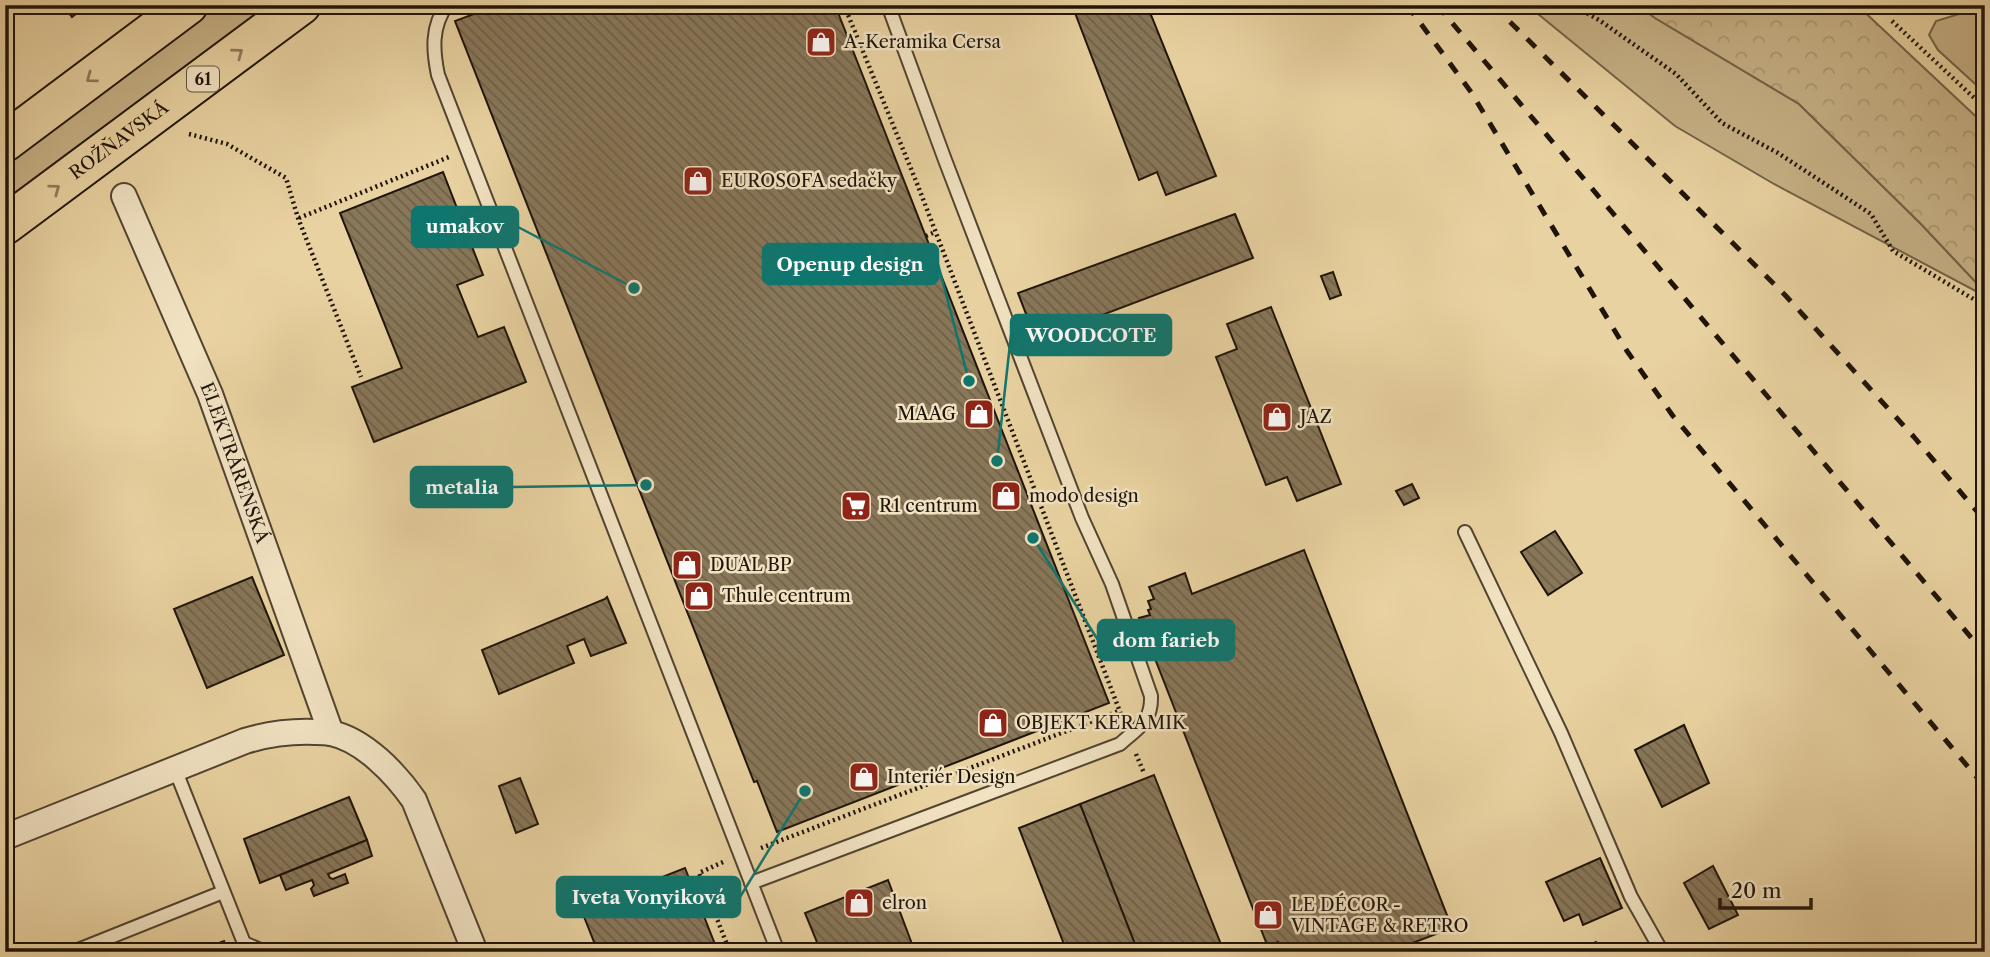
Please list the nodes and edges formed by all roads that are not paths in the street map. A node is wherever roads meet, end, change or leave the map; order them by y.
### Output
1 (188, 5) edge
2 (301, 5) edge
3 (447, 5) edge
4 (888, 5) edge
5 (5, 142) edge
6 (124, 196) dead end
7 (5, 225) edge
8 (1465, 532) dead end
9 (331, 733) junction
10 (175, 769) junction
11 (5, 837) edge
12 (751, 883) junction
13 (223, 892) junction
14 (246, 947) edge
15 (73, 952) edge
16 (265, 952) edge
17 (475, 952) edge
18 (778, 952) edge
19 (1662, 952) edge

1 -> 5 main road
7 -> 2 main road, ROŽŇAVSKÁ / 61
3 - 12 lane
4 - 12 lane
6 - 9 street, ELEKTRÁRENSKÁ
8 - 19 lane
9 - 10 street
9 - 17 street
10 - 11 street
10 - 13 lane
12 - 18 lane
13 - 14 lane
13 - 15 lane
14 - 16 lane

